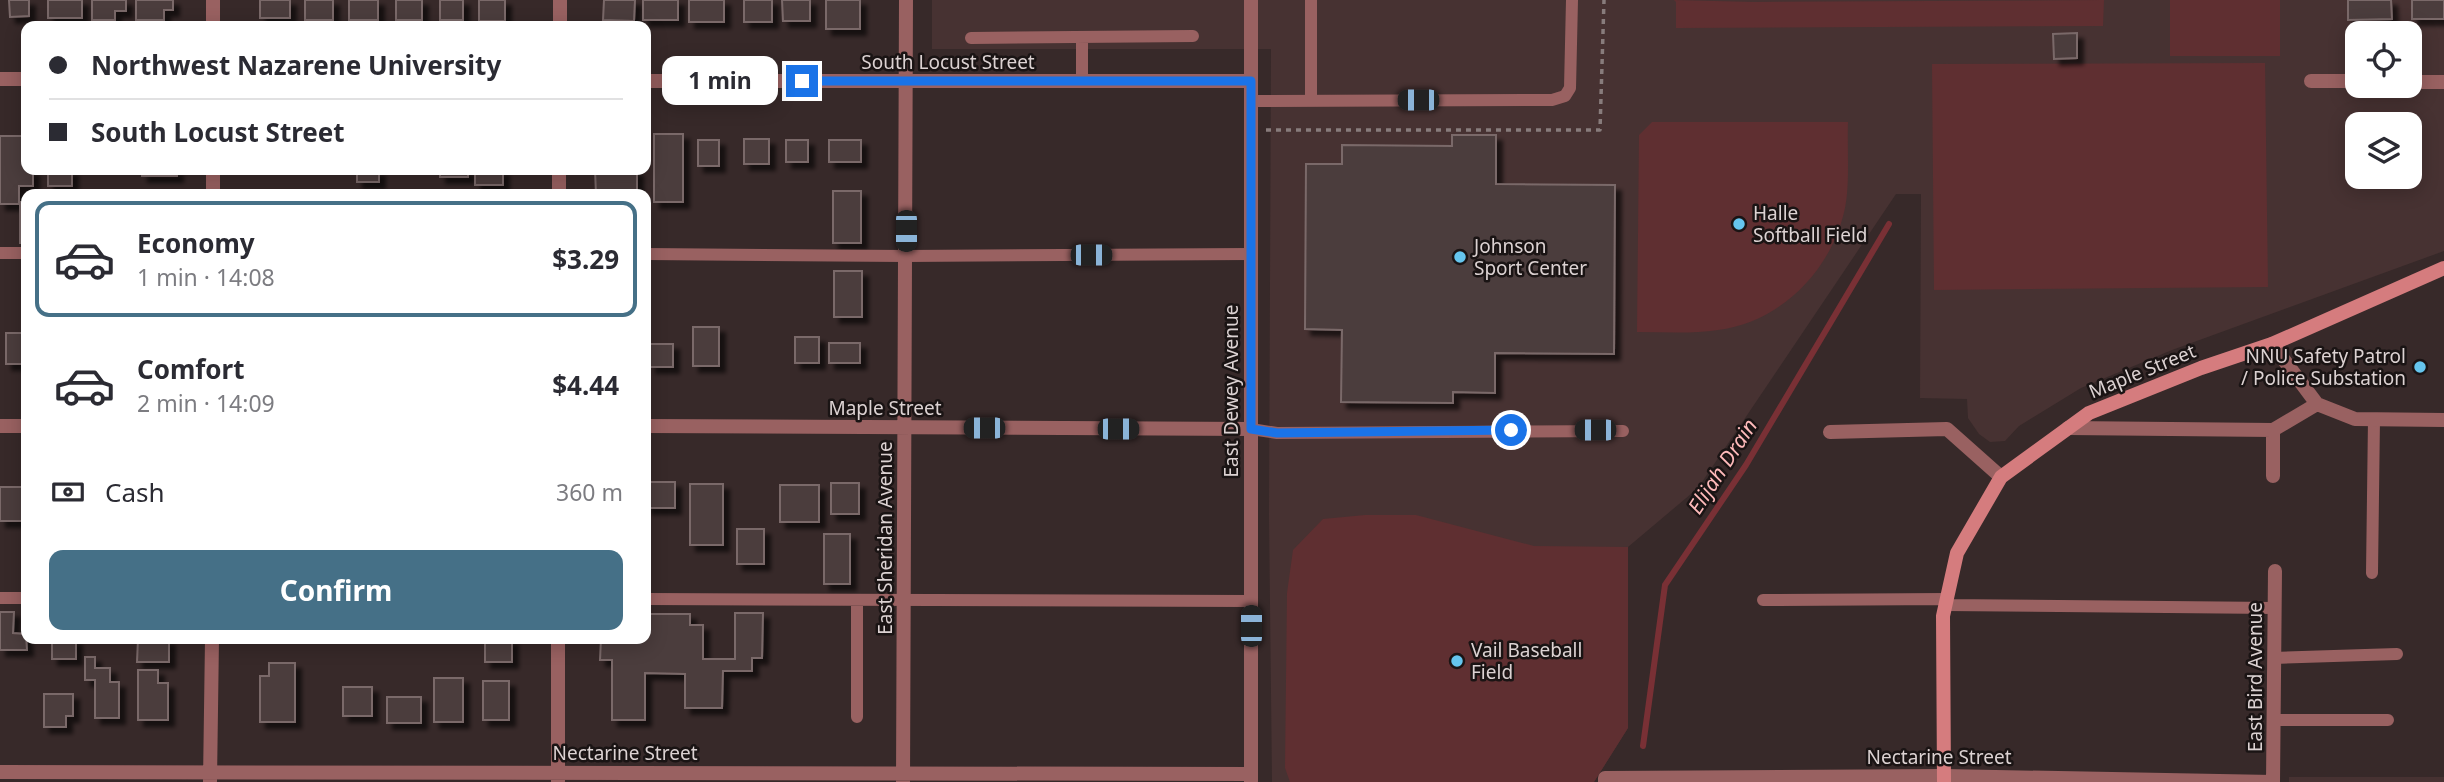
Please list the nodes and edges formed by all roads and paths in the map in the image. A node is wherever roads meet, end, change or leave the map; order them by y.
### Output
1 (213, 0) edge
2 (560, 0) edge
3 (906, 0) edge
4 (1251, 0) edge
5 (1311, 0) edge
6 (1572, 0) edge
7 (213, 21) edge
8 (560, 21) edge
9 (1193, 36) dead end
10 (1082, 37) junction
11 (971, 38) dead end
12 (0, 79) edge
13 (21, 79) edge
14 (651, 81) edge
15 (906, 81) junction
16 (1082, 81) junction
17 (1251, 81) junction
18 (2311, 81) dead end
19 (2345, 82) edge
20 (2422, 82) edge
21 (2444, 82) edge
22 (1251, 100) junction
23 (1311, 100) junction
24 (0, 253) edge
25 (21, 253) edge
26 (651, 254) edge
27 (1251, 254) junction
28 (905, 256) junction
29 (2444, 268) edge
30 (2272, 344) junction
31 (2318, 404) junction
32 (2374, 419) junction
33 (2444, 420) edge
34 (0, 426) edge
35 (21, 426) edge
36 (651, 426) edge
37 (904, 428) junction
38 (2068, 428) junction
39 (1251, 429) junction
40 (2273, 430) junction
41 (1623, 431) dead end
42 (1830, 432) dead end
43 (2273, 476) dead end
44 (2001, 477) junction
45 (2275, 572) dead end
46 (2372, 573) dead end
47 (0, 598) edge
48 (21, 598) edge
49 (651, 600) edge
50 (857, 600) junction
51 (904, 600) junction
52 (1763, 600) dead end
53 (1251, 601) junction
54 (1946, 602) junction
55 (2275, 608) junction
56 (212, 644) edge
57 (558, 644) edge
58 (2397, 654) dead end
59 (2274, 657) junction
60 (857, 717) dead end
61 (2274, 720) junction
62 (2388, 720) dead end
63 (0, 772) edge
64 (210, 777) edge
65 (558, 777) edge
66 (833, 777) edge
67 (903, 778) edge
68 (1251, 778) edge
69 (1944, 779) edge
70 (1605, 780) edge
71 (2273, 782) edge

1 - 7 street
2 - 8 street
3 - 15 street, East Sheridan Avenue
4 - 17 street, East Dewey Avenue
5 - 23 lane
6 - 23 lane
9 - 10 lane
10 - 11 lane
10 - 16 lane
12 - 13 street
14 - 15 street, South Locust Street
15 - 16 street, South Locust Street
15 - 28 street, East Sheridan Avenue
16 - 17 street, South Locust Street
17 - 22 street, East Dewey Avenue
18 - 19 street
20 - 21 street
22 - 23 lane
22 - 27 street, East Dewey Avenue
24 - 25 lane
26 - 28 lane
27 - 28 lane
27 - 39 street, East Dewey Avenue
28 - 37 street, East Sheridan Avenue
29 - 30 main road, Maple Street
30 - 31 street
30 - 38 main road, Maple Street
31 - 32 street
31 - 40 street
32 - 33 street
32 - 46 lane
34 - 35 street
36 - 37 street, Maple Street
37 - 39 street, Maple Street
37 - 51 street, East Sheridan Avenue
38 - 40 street
38 - 44 main road, Maple Street
39 - 41 lane
39 - 53 street, East Dewey Avenue
40 - 43 street
42 - 44 street
44 - 54 main road
45 - 55 street, East Bird Avenue
47 - 48 lane
49 - 50 lane
50 - 51 lane
50 - 60 lane
51 - 53 lane
51 - 67 street, East Sheridan Avenue
52 - 54 lane
53 - 68 street, East Dewey Avenue
54 - 55 lane
54 - 69 main road
55 - 59 street, East Bird Avenue
56 - 64 street
57 - 65 street
58 - 59 lane
59 - 61 street, East Bird Avenue
61 - 62 lane
61 - 71 street, East Bird Avenue
63 - 64 street, Nectarine Street
64 - 65 street, Nectarine Street
65 - 66 street, Nectarine Street
66 - 67 street, Nectarine Street
67 - 68 street, Nectarine Street
69 - 70 street, Nectarine Street
69 - 71 street, Nectarine Street

